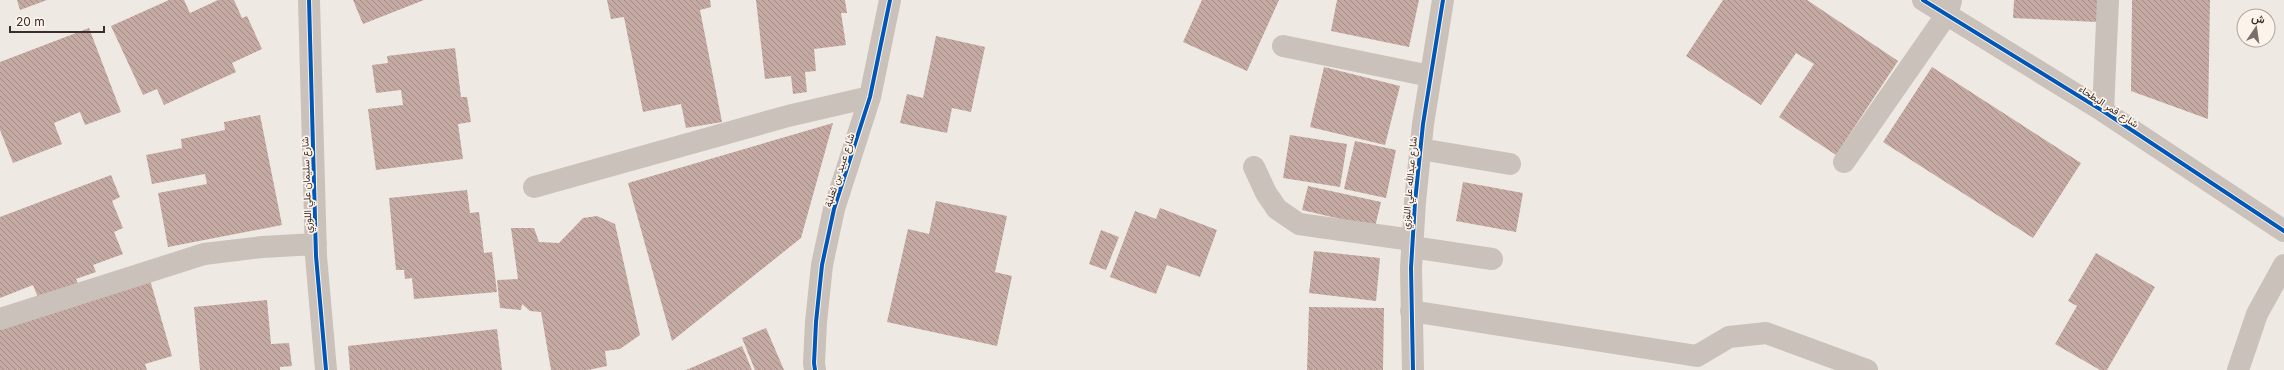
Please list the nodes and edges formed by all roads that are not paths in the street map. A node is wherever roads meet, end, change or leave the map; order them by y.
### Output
1 (309, 0) edge
2 (890, 0) edge
3 (1443, 0) edge
4 (1923, 0) edge
5 (2108, 0) edge
6 (1949, 7) edge
7 (1282, 46) dead end
8 (1430, 76) junction
9 (870, 97) junction
10 (2103, 111) junction
11 (1420, 148) junction
12 (1844, 162) dead end
13 (1510, 164) dead end
14 (1254, 167) dead end
15 (534, 187) dead end
16 (2284, 231) edge
17 (1412, 243) junction
18 (316, 244) junction
19 (1492, 259) dead end
20 (2284, 265) edge
21 (1411, 312) junction
22 (0, 319) edge
23 (326, 370) edge
24 (815, 370) edge
25 (1413, 370) edge
26 (1867, 370) edge
27 (2238, 370) edge

1 - 18 street, شارع سليمان علي اللوزي
2 - 9 street, شارع عبيد بن ثعلبة
3 - 8 street, شارع عبدالله علي اللوزي
4 - 6 street, شارع قمر البطحاء
5 - 10 street
6 - 10 street, شارع قمر البطحاء
6 - 12 street
7 - 8 street
8 - 11 street, شارع عبدالله علي اللوزي
9 - 15 street
9 - 24 street, شارع عبيد بن ثعلبة
10 - 16 street, شارع قمر البطحاء
11 - 13 street
11 - 17 street, شارع عبدالله علي اللوزي
14 - 17 street
17 - 19 street
17 - 21 street, شارع عبدالله علي اللوزي
18 - 22 street
18 - 23 street, شارع سليمان علي اللوزي
20 - 27 street
21 - 25 street, شارع عبدالله علي اللوزي
21 - 26 street

